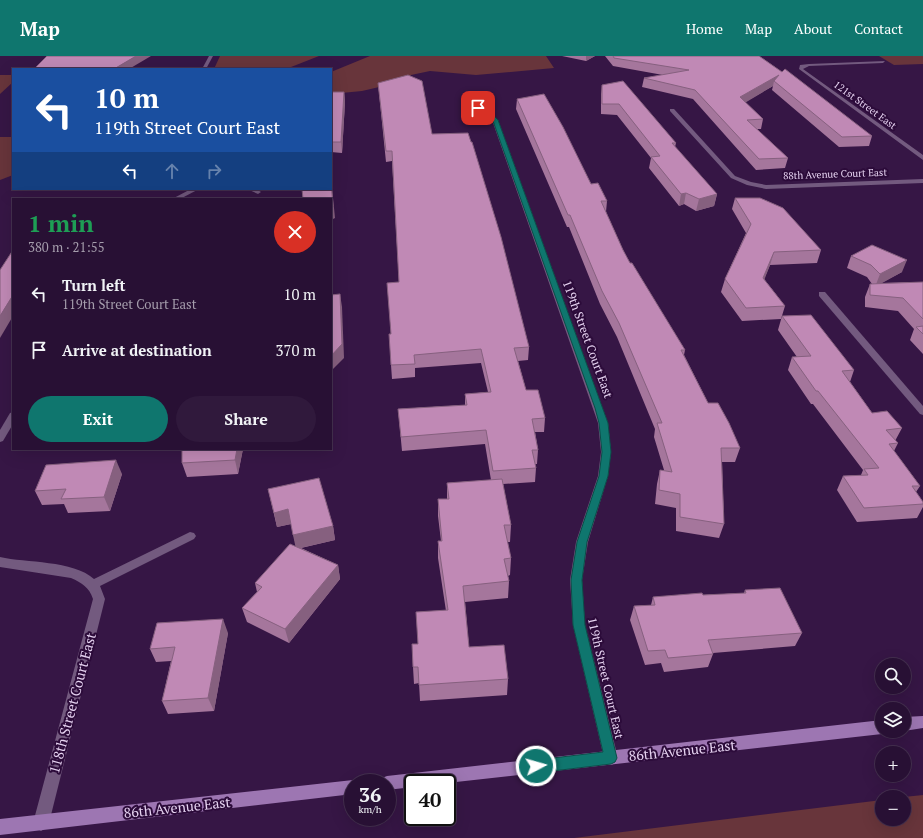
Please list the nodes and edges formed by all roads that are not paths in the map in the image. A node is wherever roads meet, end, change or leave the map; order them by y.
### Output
1 (211, 56) edge
2 (862, 57) dead end
3 (870, 62) junction
4 (883, 62) dead end
5 (205, 68) edge
6 (478, 108) dead end
7 (672, 110) dead end
8 (923, 158) edge
9 (923, 180) edge
10 (194, 190) edge
11 (253, 190) edge
12 (258, 192) dead end
13 (177, 198) edge
14 (822, 294) dead end
15 (923, 412) edge
16 (12, 417) edge
17 (0, 439) edge
18 (190, 536) dead end
19 (0, 562) edge
20 (94, 584) junction
21 (923, 722) edge
22 (911, 723) edge
23 (875, 728) edge
24 (611, 758) junction
25 (396, 782) edge
26 (344, 788) edge
27 (41, 822) junction
28 (0, 827) edge

1 - 5 street
2 - 3 street
3 - 4 street
3 - 8 street, 121st Street East
6 - 24 street, 119th Street Court East
7 - 9 street, 88th Avenue Court East
10 - 13 street
11 - 12 street
14 - 15 street
16 - 17 street
18 - 20 street
19 - 20 street
20 - 27 street, 118th Street Court East
21 - 22 street
23 - 24 street, 86th Avenue East
24 - 25 street, 86th Avenue East
26 - 27 street, 86th Avenue East
27 - 28 street, 86th Avenue East

